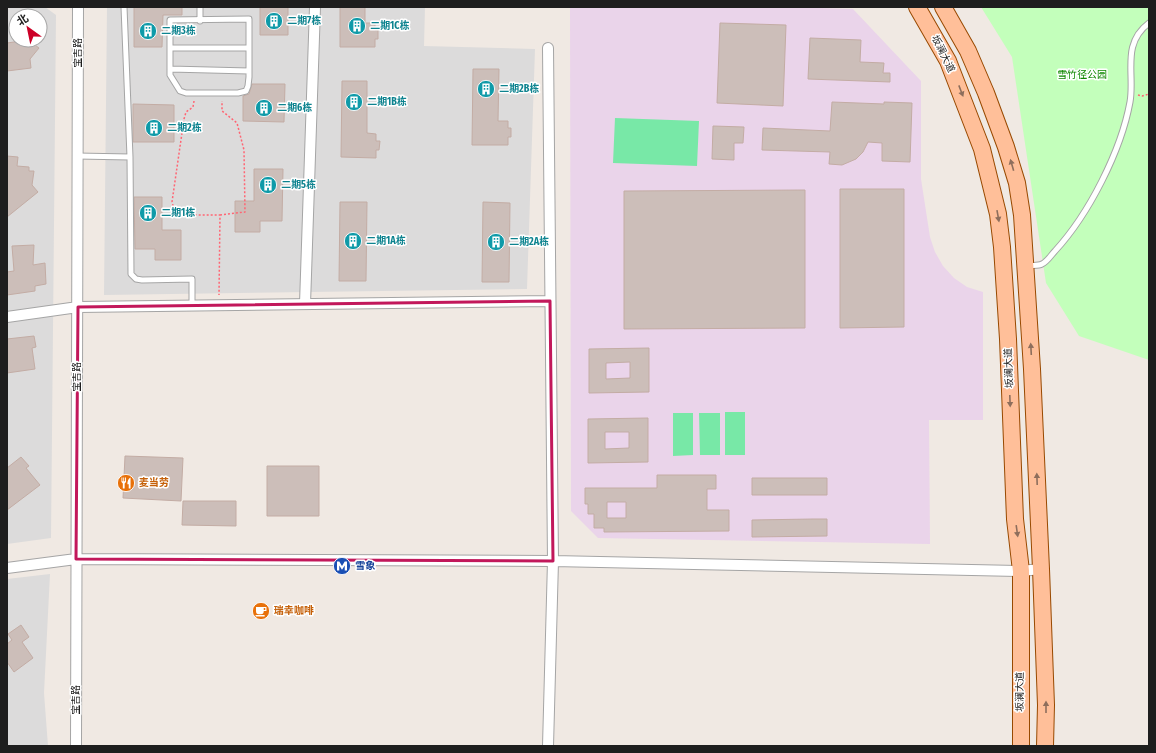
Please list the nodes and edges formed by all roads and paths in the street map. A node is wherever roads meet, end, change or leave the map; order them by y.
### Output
1 (78, 7) edge
2 (124, 7) edge
3 (200, 7) edge
4 (315, 7) edge
5 (917, 7) edge
6 (943, 7) edge
7 (950, 7) edge
8 (200, 21) junction
9 (1149, 23) edge
10 (956, 29) junction
11 (170, 48) junction
12 (249, 48) junction
13 (548, 48) dead end
14 (170, 69) junction
15 (249, 71) junction
16 (196, 93) junction
17 (222, 93) junction
18 (1130, 93) junction
19 (1149, 94) edge
20 (77, 156) junction
21 (130, 157) junction
22 (220, 215) junction
23 (1026, 266) junction
24 (550, 301) junction
25 (305, 304) junction
26 (218, 305) junction
27 (192, 306) junction
28 (78, 307) junction
29 (7, 317) edge
30 (76, 559) junction
31 (553, 561) junction
32 (7, 568) edge
33 (1041, 569) junction
34 (1021, 571) junction
35 (76, 746) edge
36 (548, 746) edge
37 (1021, 746) edge
38 (1045, 746) edge

1 - 20 street, 宝吉路
2 - 21 lane
3 - 8 lane
4 - 25 street
5 -> 34 main road, 坂澜大道
6 - 10 main road
7 - 10 main road
8 - 11 lane
8 - 12 lane
9 - 18 lane
23 -> 10 main road
11 - 12 lane
11 - 14 lane
12 - 15 lane
13 - 24 street
14 - 15 lane
14 - 16 lane
15 - 17 lane
16 - 17 lane
16 - 22 path
17 - 22 path
18 - 19 path
18 - 23 lane
20 - 21 lane
20 - 28 street, 宝吉路
21 - 27 lane
22 - 26 path
33 -> 23 main road
24 - 25 street
24 - 31 street
25 - 26 street
26 - 27 street
27 - 28 street
28 - 29 street
28 - 30 street, 宝吉路
30 - 31 street
30 - 32 street
30 - 35 street, 宝吉路
31 - 34 street
31 - 36 street
33 - 34 street
38 -> 33 main road
34 - 37 main road, 坂澜大道

